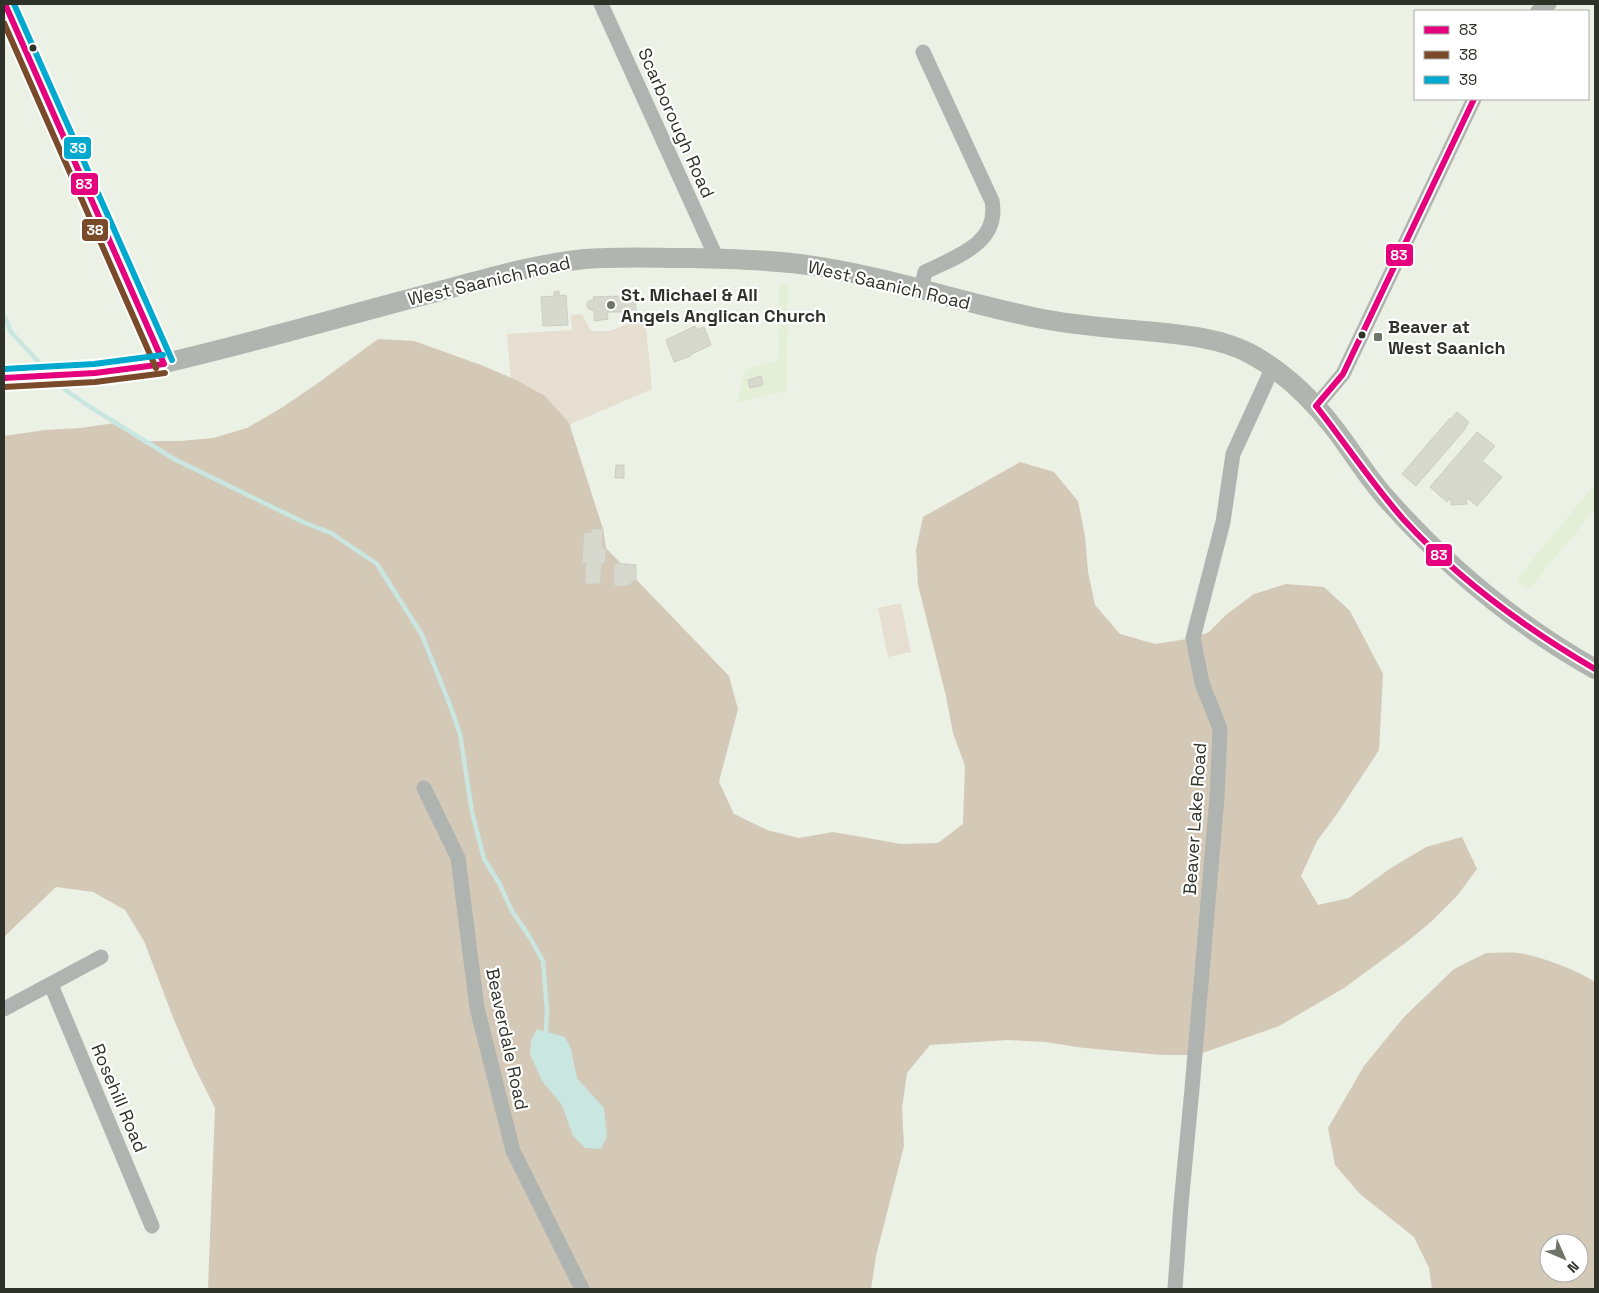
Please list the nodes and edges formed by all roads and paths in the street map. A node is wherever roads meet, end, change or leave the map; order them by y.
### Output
1 (5, 4) edge
2 (602, 4) edge
3 (923, 52) dead end
4 (1474, 100) edge
5 (717, 259) junction
6 (921, 290) junction
7 (164, 364) junction
8 (1273, 367) junction
9 (4, 378) edge
10 (1316, 406) junction
11 (1595, 669) edge
12 (424, 788) dead end
13 (101, 957) dead end
14 (51, 985) junction
15 (4, 1009) edge
16 (152, 1226) dead end
17 (582, 1289) edge
18 (1175, 1289) edge

1 - 7 street
2 - 5 street, Scarborough Road
3 - 6 street
4 - 10 street
5 - 6 main road, West Saanich Road
5 - 7 main road, West Saanich Road
6 - 8 main road, West Saanich Road
7 - 9 main road, West Saanich Road
8 - 10 main road, West Saanich Road
8 - 18 street, Beaver Lake Road
10 - 11 main road, West Saanich Road
12 - 17 street, Beaverdale Road
13 - 14 street
14 - 15 street
14 - 16 street, Rosehill Road

